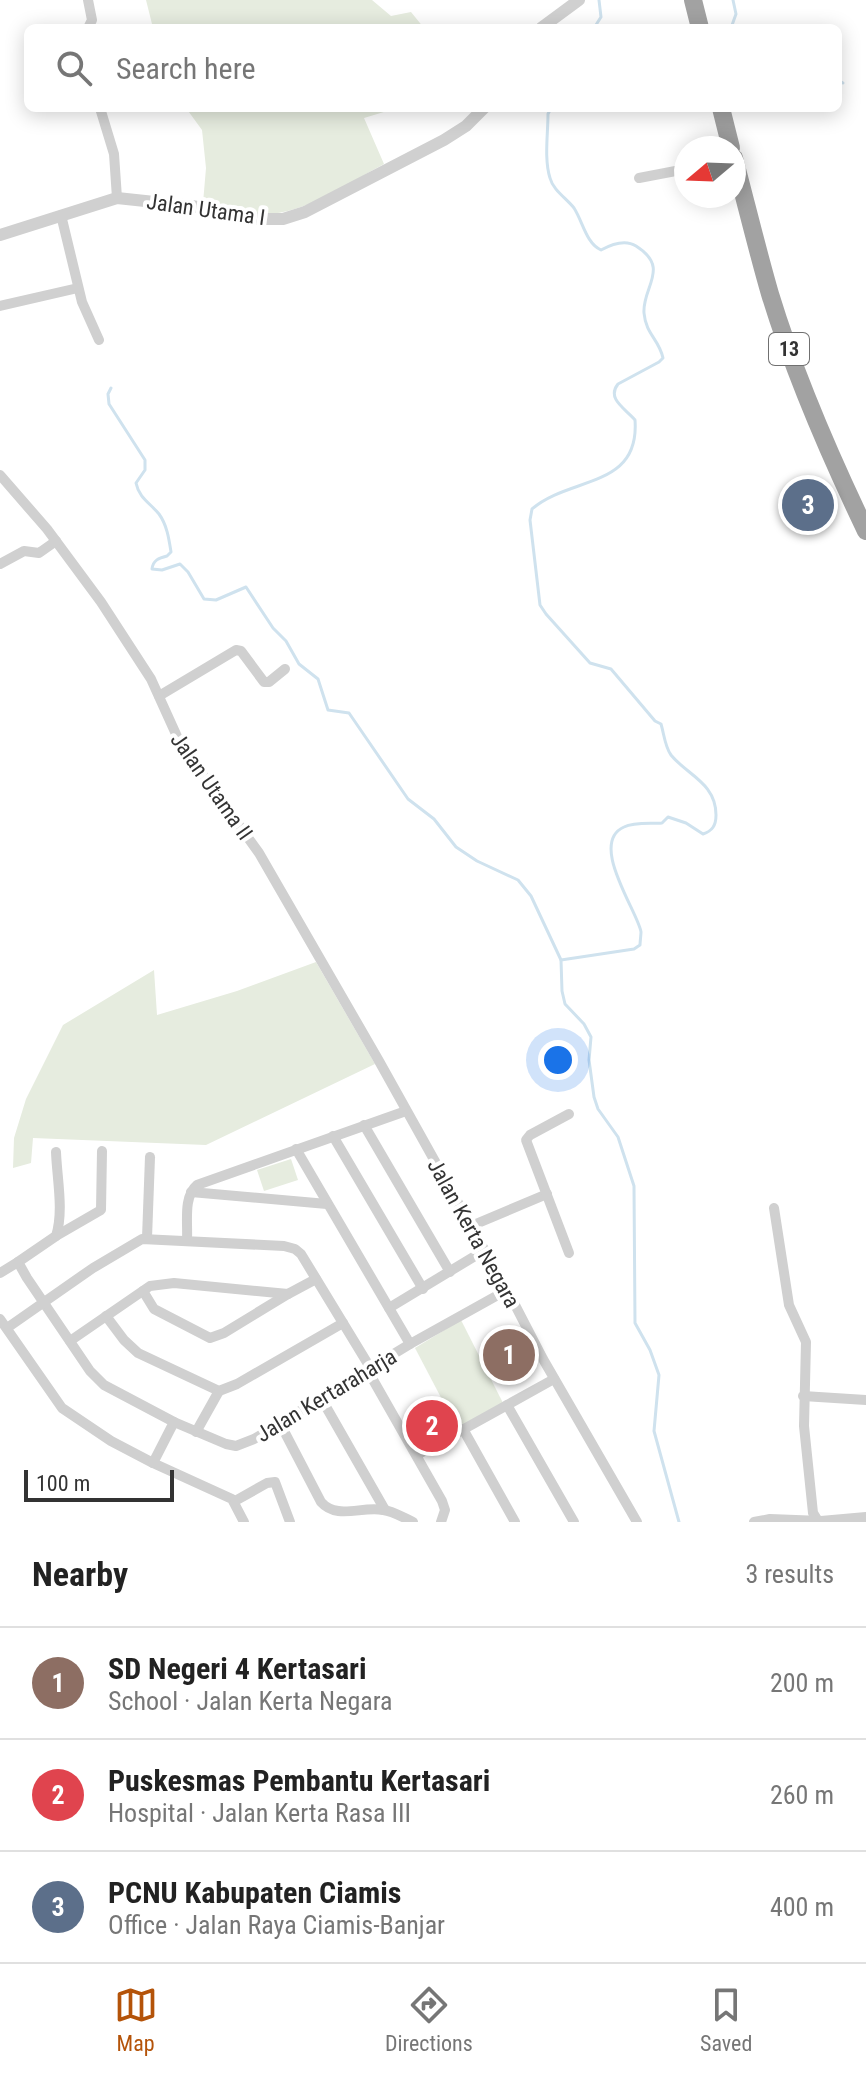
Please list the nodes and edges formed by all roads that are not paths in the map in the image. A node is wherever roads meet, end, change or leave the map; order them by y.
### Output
1 (88, 0) edge
2 (579, 0) edge
3 (693, 0) edge
4 (90, 24) edge
5 (546, 24) edge
6 (699, 24) edge
7 (101, 112) edge
8 (480, 112) edge
9 (722, 112) edge
10 (728, 136) edge
11 (674, 171) edge
12 (639, 178) dead end
13 (117, 198) junction
14 (746, 204) edge
15 (61, 215) junction
16 (0, 235) edge
17 (78, 288) junction
18 (0, 306) edge
19 (99, 340) dead end
20 (0, 475) edge
21 (865, 528) edge
22 (54, 542) junction
23 (0, 564) edge
24 (285, 669) dead end
25 (159, 696) junction
26 (406, 1111) junction
27 (569, 1114) dead end
28 (364, 1125) junction
29 (333, 1136) junction
30 (296, 1149) junction
31 (102, 1151) dead end
32 (56, 1152) dead end
33 (150, 1157) dead end
34 (191, 1192) junction
35 (547, 1194) junction
36 (327, 1204) junction
37 (774, 1208) dead end
38 (471, 1226) junction
39 (56, 1236) junction
40 (147, 1238) junction
41 (187, 1239) junction
42 (485, 1250) junction
43 (569, 1253) dead end
44 (18, 1262) junction
45 (450, 1272) junction
46 (0, 1273) edge
47 (316, 1279) junction
48 (423, 1289) junction
49 (507, 1290) junction
50 (143, 1291) junction
51 (288, 1294) junction
52 (43, 1302) junction
53 (389, 1308) junction
54 (106, 1316) junction
55 (343, 1323) junction
56 (3, 1324) edge
57 (70, 1341) junction
58 (410, 1344) junction
59 (369, 1370) junction
60 (554, 1379) junction
61 (219, 1391) junction
62 (803, 1396) junction
63 (321, 1398) junction
64 (866, 1400) edge
65 (507, 1405) junction
66 (174, 1422) junction
67 (278, 1424) junction
68 (463, 1429) junction
69 (196, 1432) junction
70 (417, 1455) junction
71 (153, 1463) junction
72 (235, 1501) junction
73 (385, 1510) junction
74 (866, 1517) edge
75 (820, 1521) edge
76 (244, 1522) edge
77 (290, 1522) edge
78 (413, 1522) edge
79 (441, 1522) edge
80 (515, 1522) edge
81 (574, 1522) edge
82 (637, 1522) edge
83 (754, 1522) edge

1 - 4 street
2 - 5 street
3 - 6 highway
7 - 13 street
8 - 13 street, Jalan Utama I
9 - 10 highway
11 - 12 street
13 - 15 street, Jalan Utama I
14 - 21 highway, 13
15 - 16 street, Jalan Utama I
15 - 17 street
17 - 18 street
17 - 19 street
20 - 22 street, Jalan Utama II
22 - 23 street
22 - 25 street, Jalan Utama II
24 - 25 street
25 - 26 street, Jalan Utama II
26 - 28 street
26 - 38 street, Jalan Kerta Negara
27 - 35 street
28 - 29 street
28 - 45 street
29 - 30 street
29 - 48 street
30 - 34 street
30 - 36 street
31 - 39 street
32 - 39 street
33 - 40 street
34 - 36 street
34 - 41 street
35 - 38 street
35 - 43 street
36 - 53 street
37 - 62 street
38 - 42 street, Jalan Kerta Negara
39 - 44 street
40 - 41 street
40 - 52 street
41 - 47 street
42 - 45 street
42 - 49 street, Jalan Kerta Negara
44 - 46 street
44 - 52 street, Jalan Kertaraharja
45 - 48 street
47 - 51 street
47 - 55 street
48 - 53 street
49 - 58 street, Jalan Kertaraharja
49 - 60 street, Jalan Kerta Negara
50 - 51 street
50 - 51 street
50 - 54 street
52 - 56 street
52 - 57 street, Jalan Kertaraharja
53 - 58 street
54 - 57 street
54 - 61 street
55 - 59 street
55 - 61 street
56 - 71 street
57 - 66 street, Jalan Kertaraharja
58 - 59 street, Jalan Kertaraharja
59 - 63 street, Jalan Kertaraharja
59 - 70 street
60 - 65 street
60 - 82 street, Jalan Kerta Negara
61 - 69 street
62 - 64 street
62 - 75 street
63 - 67 street, Jalan Kertaraharja
63 - 73 street
65 - 68 street
65 - 81 street
66 - 69 street, Jalan Kertaraharja
66 - 71 street
67 - 69 street, Jalan Kertaraharja
67 - 73 street
68 - 70 street
68 - 80 street
70 - 79 street
71 - 72 street
72 - 76 street
72 - 77 street
73 - 78 street
74 - 75 street
75 - 83 street

